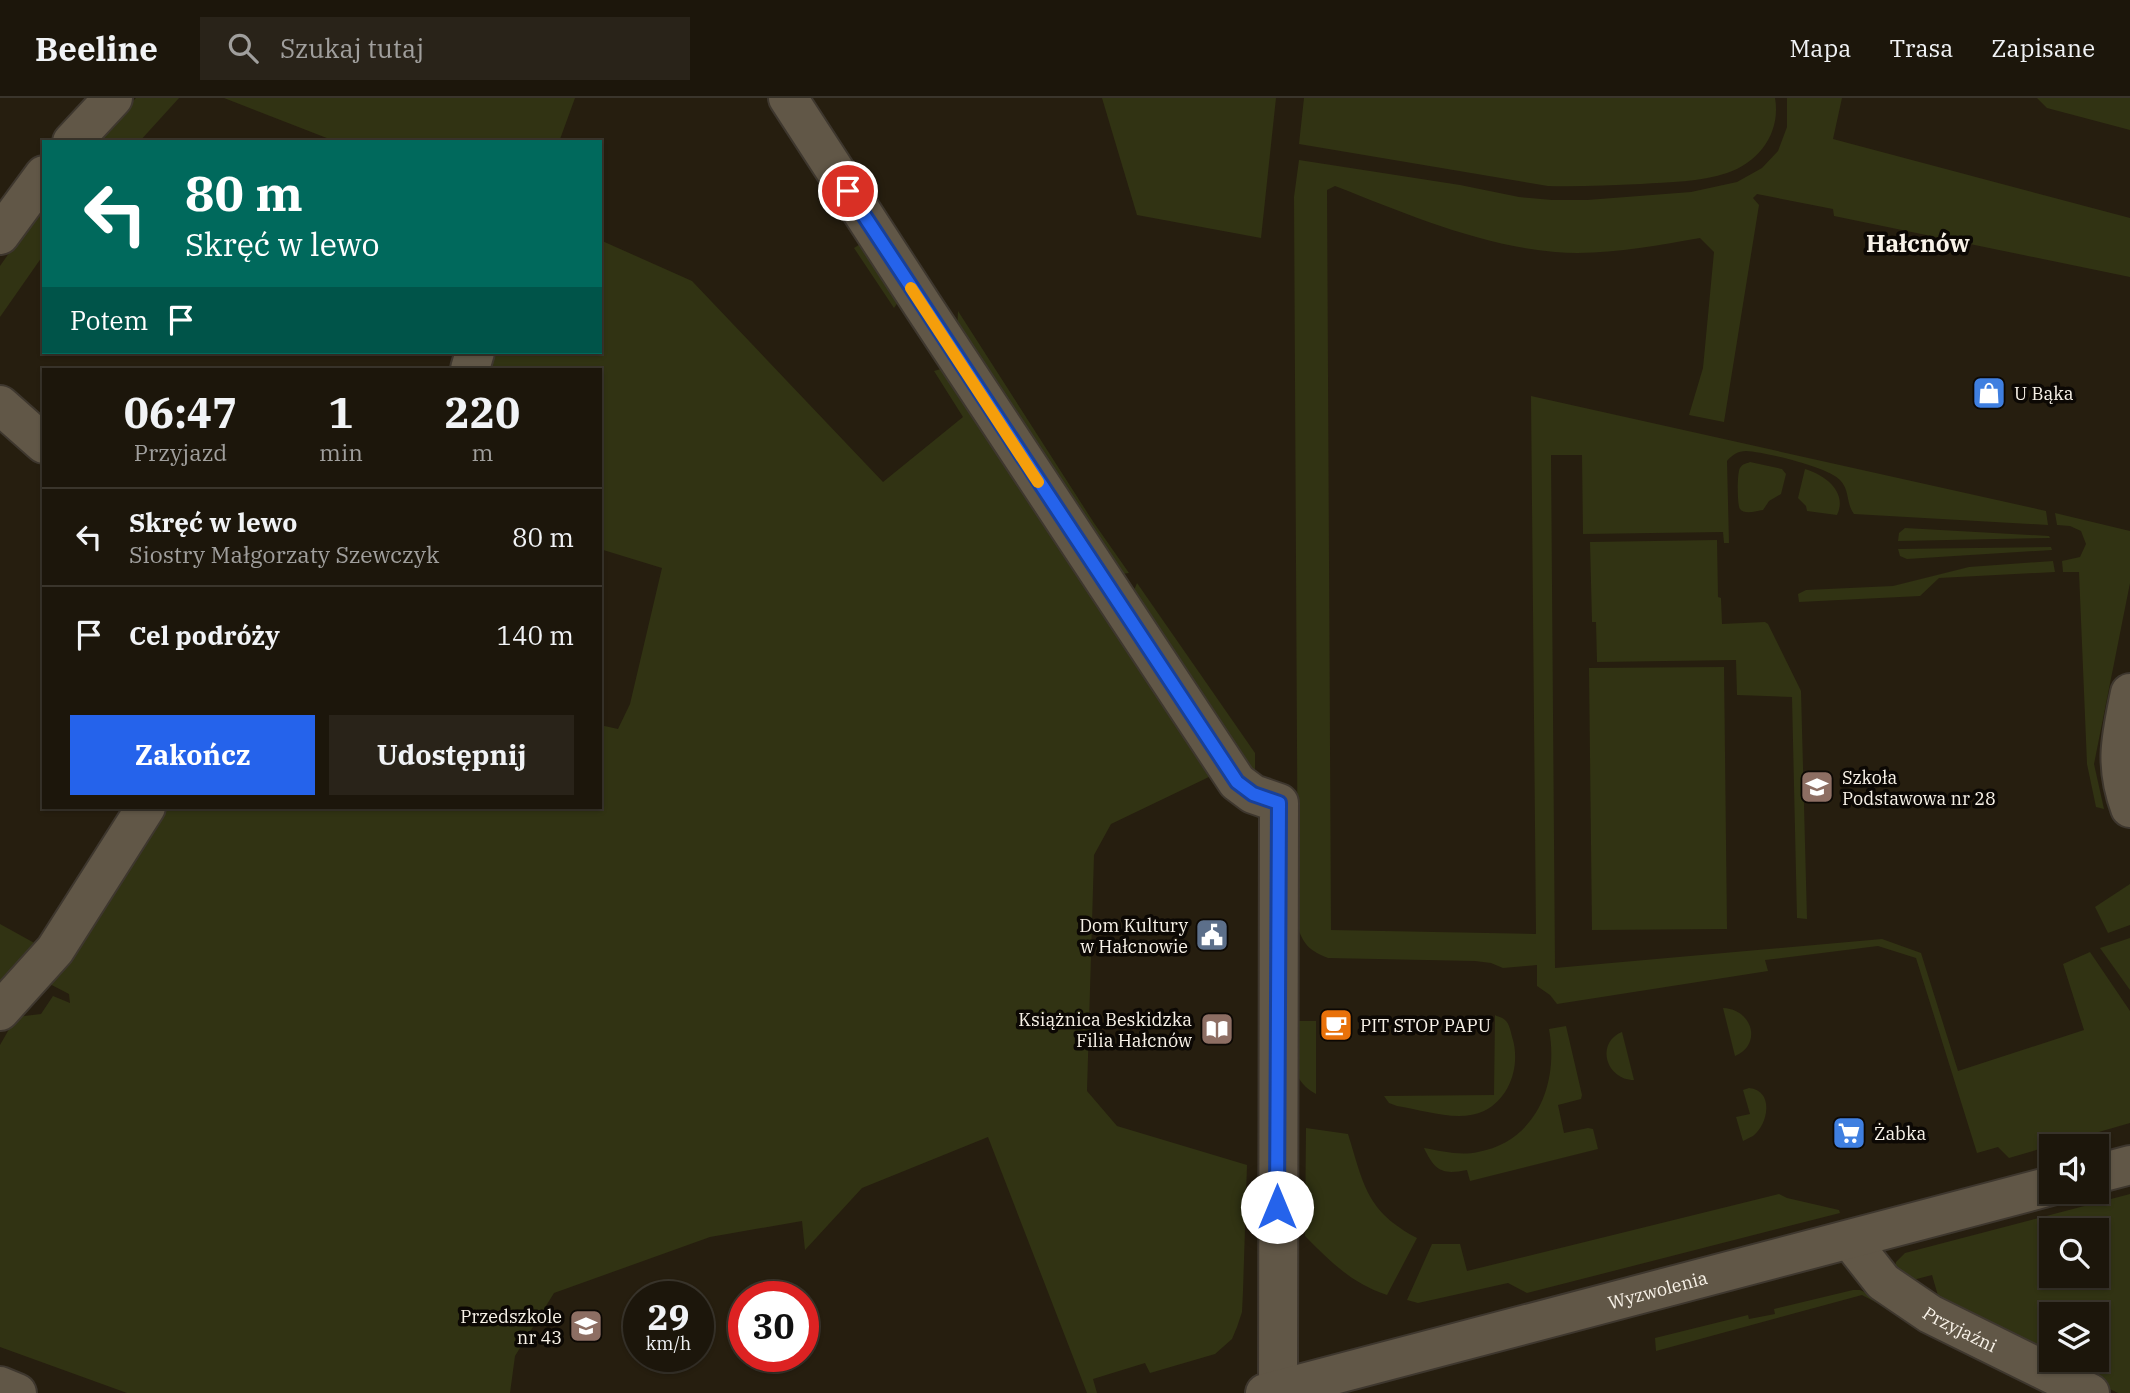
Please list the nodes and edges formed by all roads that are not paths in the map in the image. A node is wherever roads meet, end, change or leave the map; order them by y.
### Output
1 (113, 98) edge
2 (788, 98) edge
3 (74, 140) edge
4 (42, 178) edge
5 (0, 235) edge
6 (0, 405) edge
7 (42, 442) edge
8 (2130, 694) edge
9 (2130, 808) edge
10 (145, 809) edge
11 (0, 1011) edge
12 (2130, 1166) edge
13 (2109, 1171) edge
14 (2039, 1189) edge
15 (1850, 1240) junction
16 (0, 1386) edge
17 (1271, 1391) edge
18 (17, 1393) edge
19 (2090, 1393) edge

1 - 3 street
2 - 17 street
4 - 5 street
6 - 7 street
8 - 9 street
10 - 11 street
12 - 13 street
14 - 15 street, Wyzwolenia
15 - 17 street, Wyzwolenia
15 - 19 street, Przyjaźni
16 - 18 street

